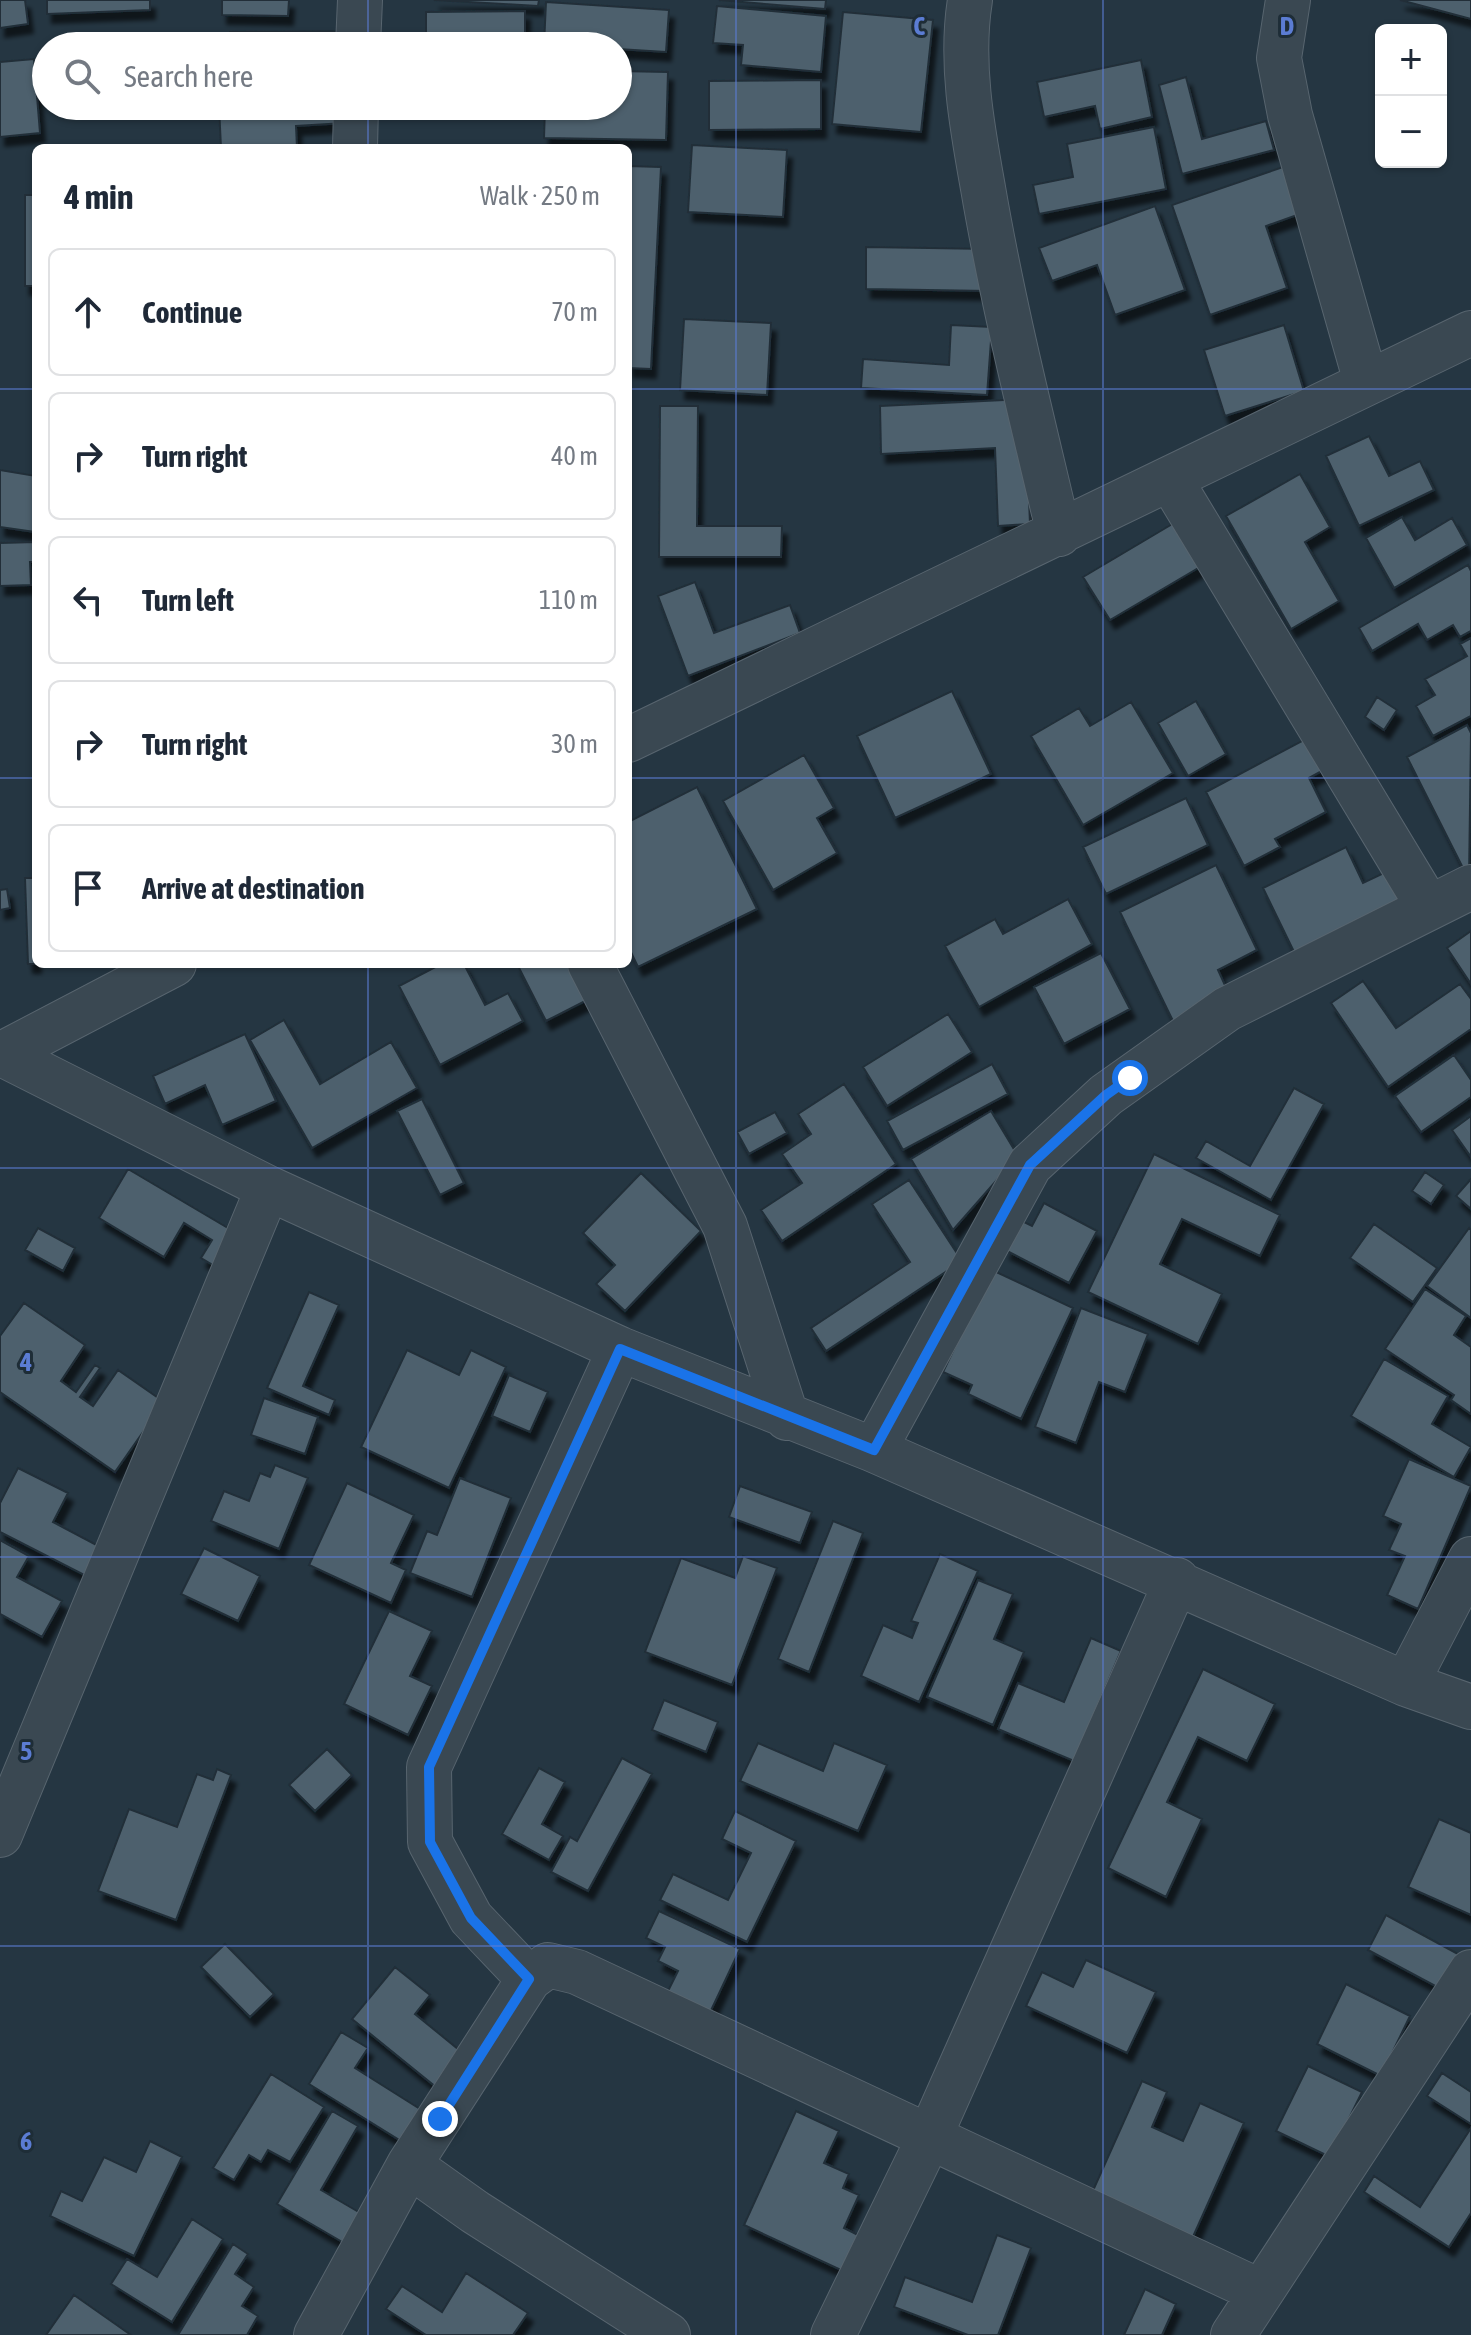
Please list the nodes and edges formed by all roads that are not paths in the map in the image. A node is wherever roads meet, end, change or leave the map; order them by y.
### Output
1 (360, 0) edge
2 (970, 0) edge
3 (1288, 0) edge
4 (359, 32) edge
5 (356, 120) edge
6 (355, 144) edge
7 (1471, 333) edge
8 (1366, 382) junction
9 (1170, 479) junction
10 (1059, 534) junction
11 (632, 738) edge
12 (1471, 887) edge
13 (1429, 908) junction
14 (592, 968) edge
15 (154, 969) edge
16 (1, 1054) edge
17 (268, 1188) junction
18 (620, 1349) junction
19 (787, 1418) junction
20 (874, 1450) junction
21 (1471, 1559) edge
22 (1177, 1580) junction
23 (1406, 1684) junction
24 (1471, 1707) edge
25 (11, 1778) edge
26 (0, 1835) edge
27 (1471, 1972) edge
28 (529, 1979) junction
29 (929, 2138) junction
30 (409, 2165) junction
31 (1259, 2291) junction
32 (659, 2333) edge
33 (316, 2335) edge
34 (833, 2335) edge
35 (1233, 2335) edge

1 - 4 street
2 - 10 street
3 - 8 street
5 - 6 street
7 - 8 street
8 - 9 street
9 - 10 street
9 - 13 street
10 - 11 street
12 - 13 street
13 - 20 street
14 - 19 street
15 - 16 street
16 - 17 street
17 - 18 street
17 - 25 street
18 - 19 street
18 - 28 street
19 - 20 street
20 - 22 street
21 - 23 street
22 - 23 street
22 - 29 street
23 - 24 street
25 - 26 street
27 - 31 street
28 - 29 street
28 - 30 street
29 - 31 street
29 - 34 street
30 - 32 street
30 - 33 street
31 - 35 street

